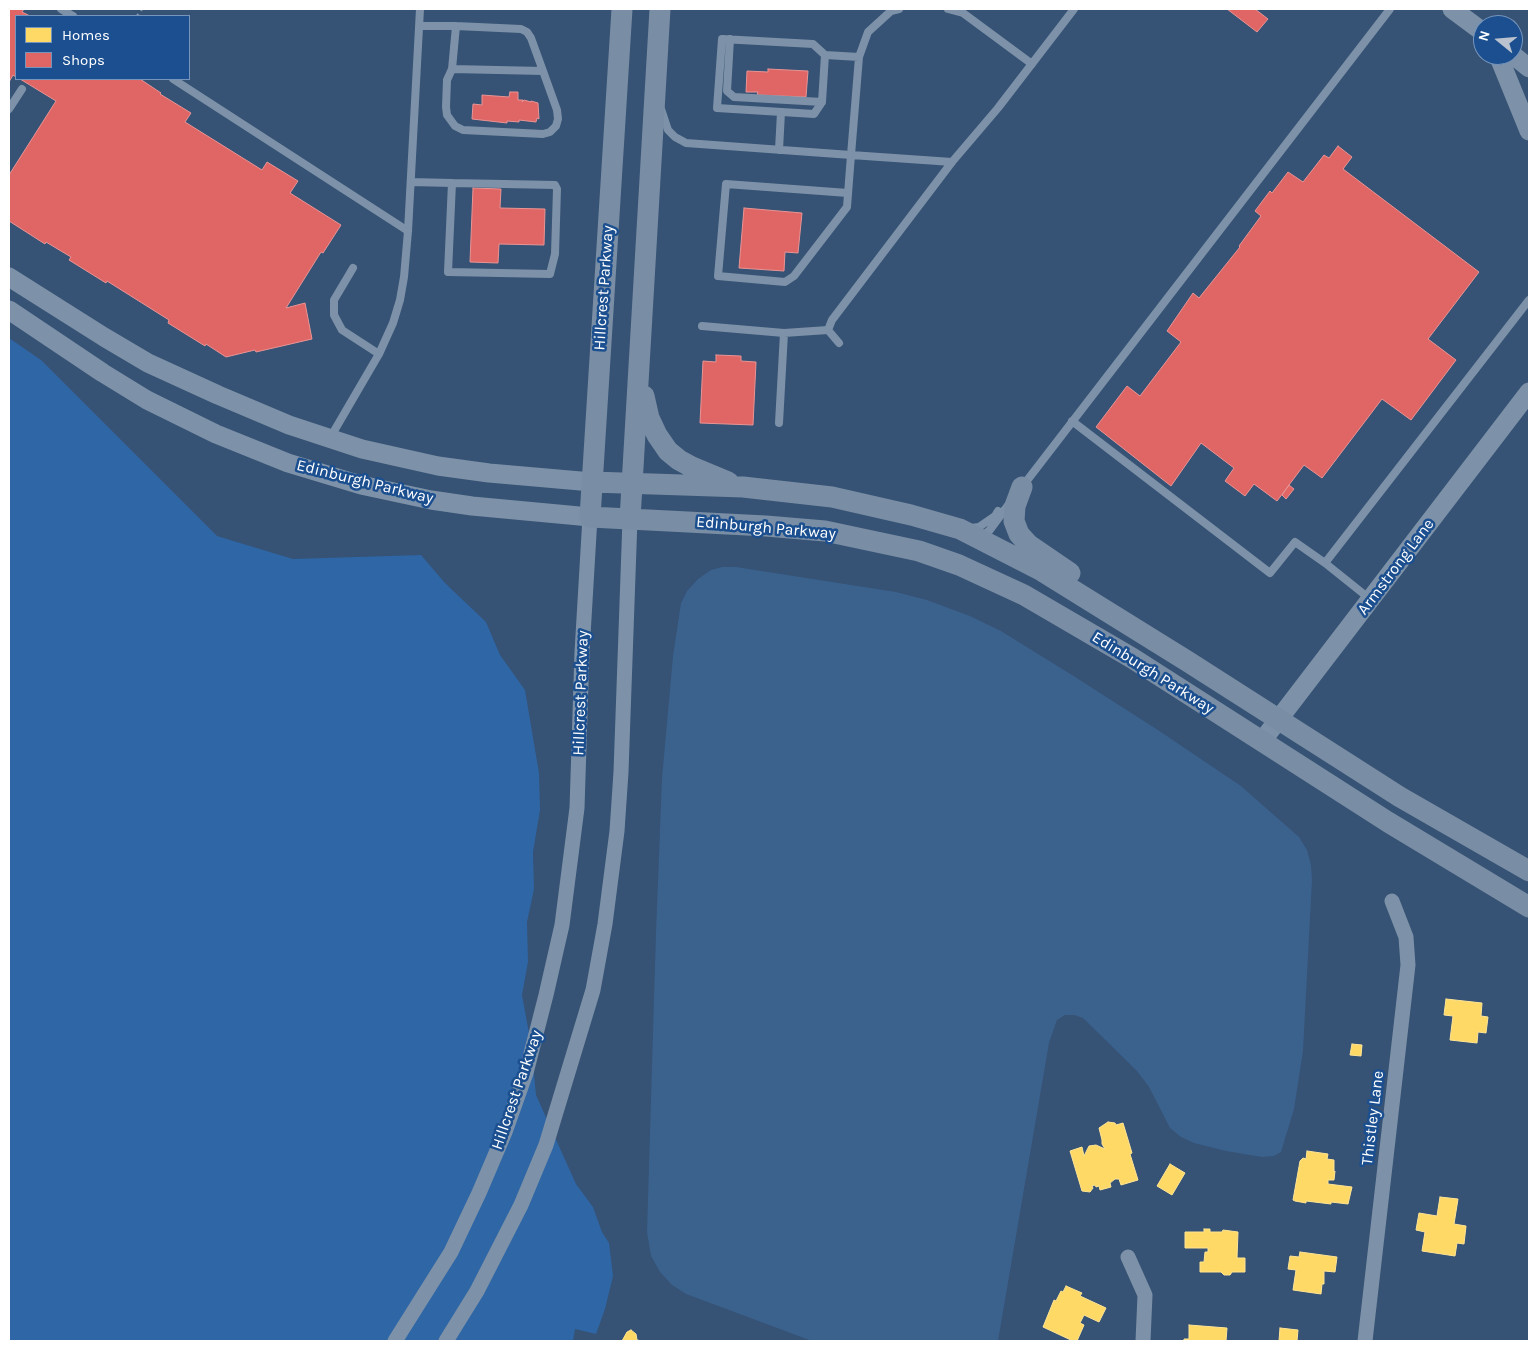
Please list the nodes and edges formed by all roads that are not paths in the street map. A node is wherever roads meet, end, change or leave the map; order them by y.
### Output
1 (420, 9) edge
2 (622, 9) edge
3 (660, 9) edge
4 (899, 9) edge
5 (948, 9) edge
6 (1074, 9) edge
7 (1390, 9) edge
8 (1457, 11) edge
9 (1473, 24) edge
10 (419, 26) junction
11 (456, 26) junction
12 (730, 39) junction
13 (825, 55) junction
14 (859, 57) junction
15 (1032, 64) junction
16 (1502, 65) edge
17 (452, 69) junction
18 (543, 71) junction
19 (175, 80) edge
20 (22, 89) dead end
21 (655, 93) junction
22 (822, 102) junction
23 (9, 109) edge
24 (781, 112) junction
25 (1529, 131) edge
26 (779, 150) junction
27 (851, 155) junction
28 (952, 162) junction
29 (411, 182) junction
30 (452, 183) junction
31 (848, 192) junction
32 (408, 230) junction
33 (354, 268) dead end
34 (9, 277) edge
35 (1529, 300) edge
36 (9, 310) edge
37 (702, 326) dead end
38 (828, 330) junction
39 (784, 333) junction
40 (839, 343) dead end
41 (640, 350) junction
42 (379, 354) junction
43 (1529, 392) edge
44 (1072, 422) junction
45 (779, 423) dead end
46 (329, 439) junction
47 (592, 482) junction
48 (632, 484) junction
49 (1022, 486) junction
50 (743, 487) junction
51 (590, 517) junction
52 (630, 519) junction
53 (969, 534) junction
54 (919, 551) junction
55 (1325, 563) junction
56 (1371, 599) junction
57 (1160, 644) junction
58 (1278, 719) junction
59 (1262, 742) junction
60 (1529, 870) edge
61 (1392, 901) dead end
62 (1529, 907) edge
63 (1128, 1257) dead end
64 (395, 1341) edge
65 (446, 1341) edge
66 (1143, 1341) edge
67 (1365, 1341) edge

1 - 10 lane
2 - 47 main road, Hillcrest Parkway
3 - 21 main road
4 - 14 lane
5 - 15 lane
6 - 15 lane
7 - 44 lane
8 - 9 street
10 - 11 lane
10 - 29 lane
11 - 17 lane
11 - 18 lane
12 - 13 lane
12 - 22 lane
12 - 24 lane
13 - 14 lane
13 - 22 lane
14 - 27 lane
15 - 28 lane
16 - 25 street
17 - 18 lane
17 - 18 lane
19 - 32 lane
20 - 23 lane
21 - 26 lane
21 - 41 main road
22 - 24 lane
24 - 26 lane
26 - 27 lane
27 - 28 lane
27 - 31 lane
28 - 38 lane
29 - 30 lane
29 - 32 lane
30 - 30 lane
31 - 31 lane
32 - 42 lane
33 - 42 lane
34 - 46 street, Edinburgh Parkway
35 - 55 lane
36 - 51 street, Edinburgh Parkway
37 - 39 lane
38 - 39 lane
38 - 40 lane
39 - 45 lane
41 - 48 main road
41 - 50 main road
42 - 46 lane
43 - 56 street, Armstrong Lane
44 - 49 lane
44 - 55 lane
46 - 47 street, Edinburgh Parkway
47 - 48 main road, Edinburgh Parkway
47 - 51 main road, Hillcrest Parkway
48 - 50 main road, Edinburgh Parkway
48 - 52 main road
49 - 53 lane
49 - 53 lane
49 - 57 main road
50 - 53 main road, Edinburgh Parkway
51 - 52 main road, Edinburgh Parkway
51 - 64 street, Hillcrest Parkway
52 - 54 main road, Edinburgh Parkway
52 - 65 street
53 - 54 main road
53 - 57 main road, Edinburgh Parkway
54 - 59 main road, Edinburgh Parkway
55 - 56 lane
56 - 58 street, Armstrong Lane
57 - 58 main road, Edinburgh Parkway
58 - 59 street, Armstrong Lane
58 - 60 main road, Edinburgh Parkway
59 - 62 main road, Edinburgh Parkway
61 - 67 street, Thistley Lane
63 - 66 street

